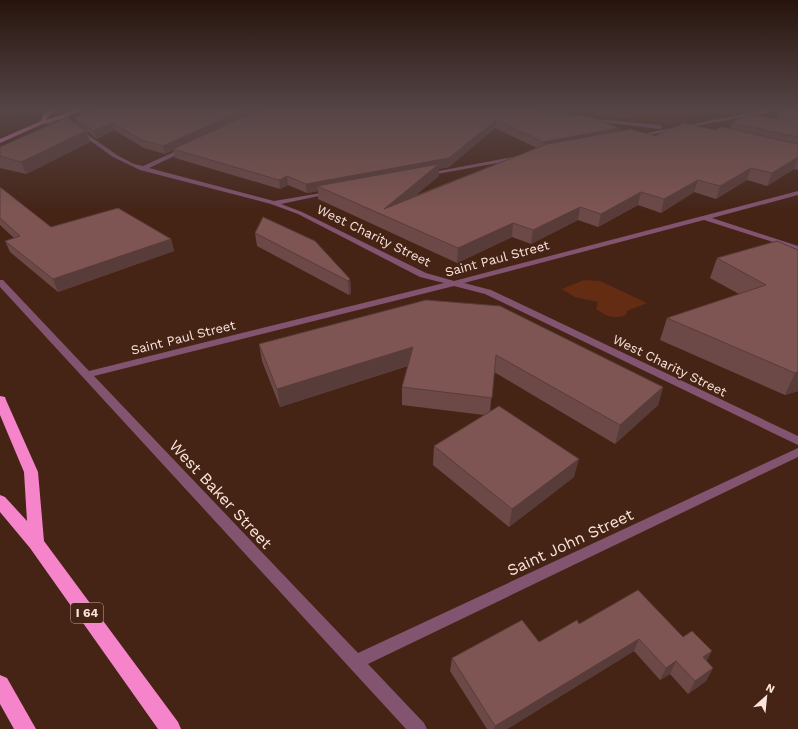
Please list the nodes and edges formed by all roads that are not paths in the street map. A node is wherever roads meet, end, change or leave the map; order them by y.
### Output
1 (96, 143) edge
2 (190, 147) edge
3 (526, 156) edge
4 (142, 169) junction
5 (417, 176) edge
6 (339, 190) edge
7 (798, 193) edge
8 (273, 203) junction
9 (704, 217) junction
10 (798, 248) edge
11 (0, 282) edge
12 (456, 283) junction
13 (86, 375) junction
14 (0, 400) edge
15 (798, 441) edge
16 (798, 452) edge
17 (0, 501) edge
18 (36, 543) junction
19 (356, 662) junction
20 (0, 684) edge
21 (26, 729) edge
22 (171, 729) edge
23 (418, 729) edge

1 - 4 street, West Charity Street
2 - 4 street
3 - 5 street
4 - 8 street, West Charity Street
6 - 8 street
7 - 9 street, Saint Paul Street
8 - 12 street, West Charity Street
9 - 10 street
9 - 12 street, Saint Paul Street
11 - 13 street, West Baker Street
12 - 13 street, Saint Paul Street
12 - 15 street, West Charity Street
13 - 19 street, West Baker Street
14 - 18 highway
16 - 19 street, Saint John Street
17 - 18 highway, I 64
18 - 22 highway, I 64
19 - 23 street, West Baker Street
20 - 21 highway

